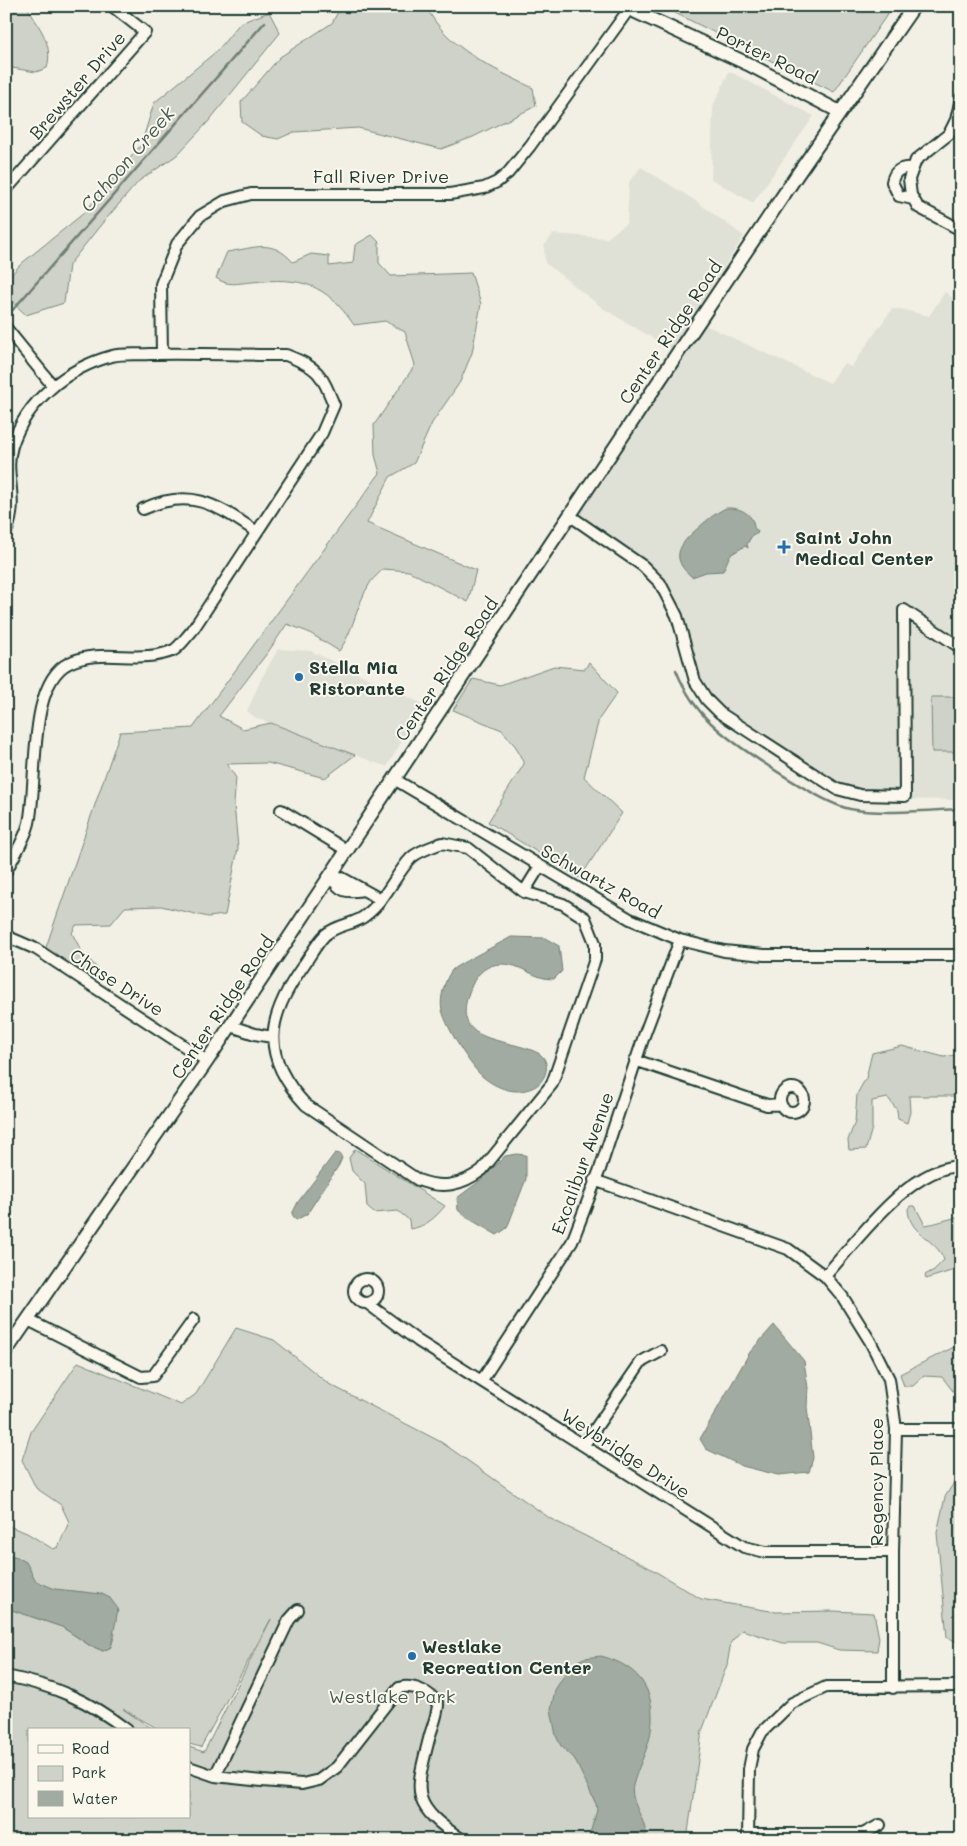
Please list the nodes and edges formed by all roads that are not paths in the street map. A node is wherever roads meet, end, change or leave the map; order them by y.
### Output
1 (112, 6) edge
2 (914, 6) edge
3 (626, 8) edge
4 (961, 98) edge
5 (840, 112) junction
6 (912, 168) junction
7 (6, 190) edge
8 (913, 199) junction
9 (961, 230) edge
10 (6, 328) edge
11 (162, 354) junction
12 (53, 386) junction
13 (143, 509) dead end
14 (569, 515) junction
15 (6, 532) edge
16 (256, 532) junction
17 (961, 648) edge
18 (394, 779) junction
19 (281, 810) dead end
20 (348, 851) junction
21 (540, 866) junction
22 (6, 871) edge
23 (331, 877) junction
24 (524, 892) junction
25 (380, 898) junction
26 (6, 936) edge
27 (680, 940) junction
28 (961, 955) edge
29 (231, 1026) junction
30 (272, 1037) junction
31 (635, 1060) junction
32 (207, 1062) junction
33 (781, 1104) dead end
34 (961, 1166) edge
35 (594, 1180) junction
36 (825, 1276) junction
37 (367, 1303) dead end
38 (194, 1319) dead end
39 (28, 1320) junction
40 (6, 1351) edge
41 (661, 1351) dead end
42 (482, 1380) junction
43 (896, 1429) junction
44 (961, 1429) edge
45 (584, 1445) junction
46 (892, 1552) junction
47 (298, 1610) dead end
48 (6, 1676) edge
49 (961, 1686) edge
50 (894, 1688) junction
51 (124, 1728) edge
52 (190, 1767) edge
53 (215, 1776) junction
54 (880, 1825) dead end
55 (748, 1837) edge
56 (463, 1840) edge

1 - 7 street, Brewster Drive
2 - 5 main road, Center Ridge Road
3 - 5 main road, Porter Road
3 - 11 street, Fall River Drive
4 - 6 street
5 - 14 main road, Center Ridge Road
6 - 8 street
6 - 8 street
8 - 9 street
10 - 12 street
11 - 12 street
11 - 16 street
12 - 15 street
13 - 16 street
14 - 17 street
14 - 18 main road, Center Ridge Road
16 - 22 street
18 - 20 main road, Center Ridge Road
18 - 21 street, Schwartz Road
19 - 20 street
20 - 23 main road, Center Ridge Road
21 - 24 street
21 - 27 street, Schwartz Road
23 - 25 street
23 - 29 main road, Center Ridge Road
24 - 25 street
24 - 30 street
25 - 30 street
26 - 32 street, Chase Drive
27 - 28 street, Schwartz Road
27 - 31 street, Excalibur Avenue
29 - 30 street
29 - 32 main road, Center Ridge Road
31 - 33 street
31 - 35 street, Excalibur Avenue
32 - 39 main road, Center Ridge Road
34 - 36 street
35 - 36 street, Regency Place
35 - 42 street, Excalibur Avenue
36 - 43 street, Regency Place
37 - 42 street, Weybridge Drive
38 - 39 street
39 - 40 main road, Center Ridge Road
41 - 45 street
42 - 45 street, Weybridge Drive
43 - 44 street
43 - 46 street, Regency Place
45 - 46 street, Weybridge Drive
46 - 50 street, Regency Place
47 - 53 street
48 - 51 street
49 - 50 street
50 - 55 street
52 - 53 street
53 - 56 street
54 - 55 street

